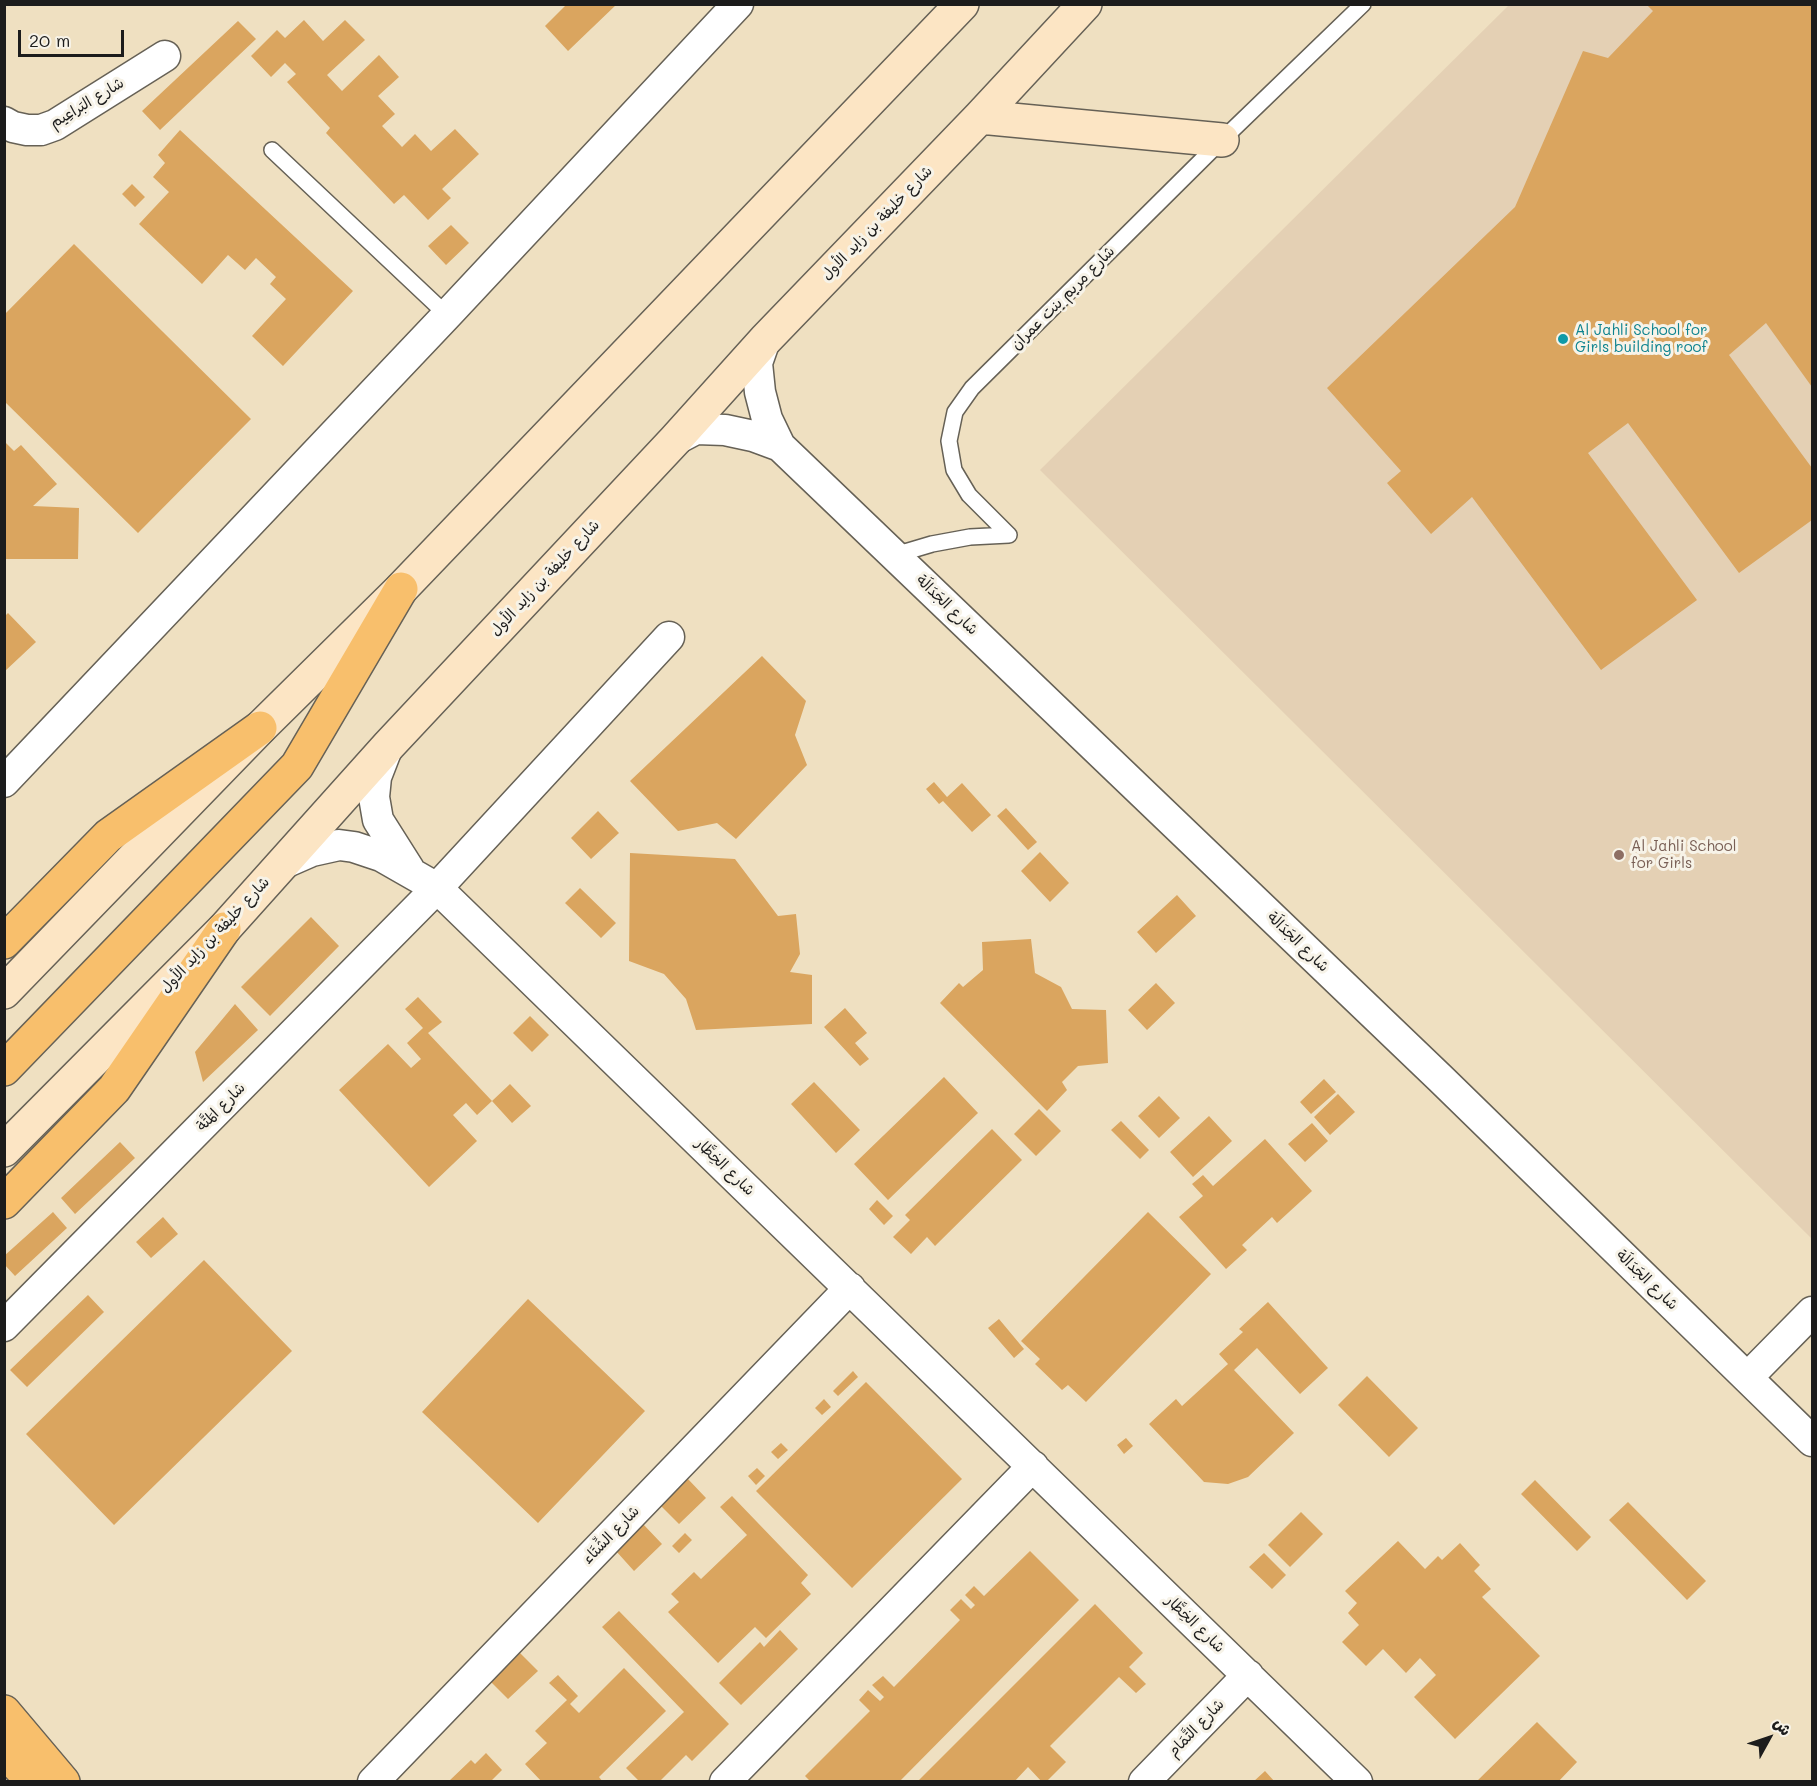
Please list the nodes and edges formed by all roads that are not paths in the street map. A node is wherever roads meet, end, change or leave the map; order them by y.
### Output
1 (738, 4) edge
2 (962, 4) edge
3 (1085, 4) edge
4 (1363, 4) edge
5 (933, 19) edge
6 (165, 56) dead end
7 (980, 117) junction
8 (4, 122) edge
9 (1222, 140) junction
10 (272, 150) dead end
11 (447, 315) junction
12 (765, 340) junction
13 (675, 440) junction
14 (780, 446) junction
15 (895, 555) junction
16 (401, 589) junction
17 (669, 637) dead end
18 (260, 728) junction
19 (389, 745) junction
20 (4, 782) edge
21 (280, 865) junction
22 (425, 881) junction
23 (224, 929) junction
24 (4, 942) edge
25 (4, 992) edge
26 (4, 1070) edge
27 (4, 1150) edge
28 (4, 1202) edge
29 (850, 1288) junction
30 (1812, 1312) edge
31 (4, 1326) edge
32 (1748, 1377) junction
33 (1812, 1441) edge
34 (1033, 1466) junction
35 (1248, 1675) junction
36 (4, 1712) edge
37 (4, 1751) edge
38 (34, 1782) edge
39 (63, 1782) edge
40 (373, 1782) edge
41 (725, 1782) edge
42 (1144, 1782) edge
43 (1357, 1782) edge

1 - 11 street
2 - 5 main road
3 - 7 main road, شارع خليفة بن زايد الأول
4 - 9 lane, شارع مريم بنت عمران
5 - 16 main road
6 - 8 street, شارع البَراعِيم
7 - 9 main road
7 - 12 main road, شارع خليفة بن زايد الأول
9 - 15 lane, شارع مريم بنت عمران
10 - 11 lane
11 - 20 street
12 - 13 main road, شارع خليفة بن زايد الأول
12 - 14 street, شارع الجَدَالَة
13 - 14 street, شارع الجَدَالَة
13 - 19 main road, شارع خليفة بن زايد الأول
14 - 15 street, شارع الجَدَالَة
15 - 32 street, شارع الجَدَالَة
16 - 18 main road
16 - 26 main road
17 - 22 street, شارع المَتَّة
18 - 24 main road
18 - 25 main road
19 - 21 main road, شارع خليفة بن زايد الأول
19 - 22 street, شارع الخِطَّار
21 - 22 street, شارع الخِطَّار
21 - 23 main road, شارع خليفة بن زايد الأول
22 - 29 street, شارع الخِطَّار
22 - 31 street, شارع المَتَّة
23 - 27 main road, شارع خليفة بن زايد الأول
23 - 28 main road
29 - 34 street, شارع الخِطَّار
29 - 40 street, شارع الشِّتَاء
30 - 32 street
32 - 33 street, شارع الجَدَالَة
34 - 35 street, شارع الخِطَّار
34 - 41 street
35 - 42 street, شارع التَّمَام
35 - 43 street, شارع الخِطَّار
36 - 39 main road
37 - 38 main road

